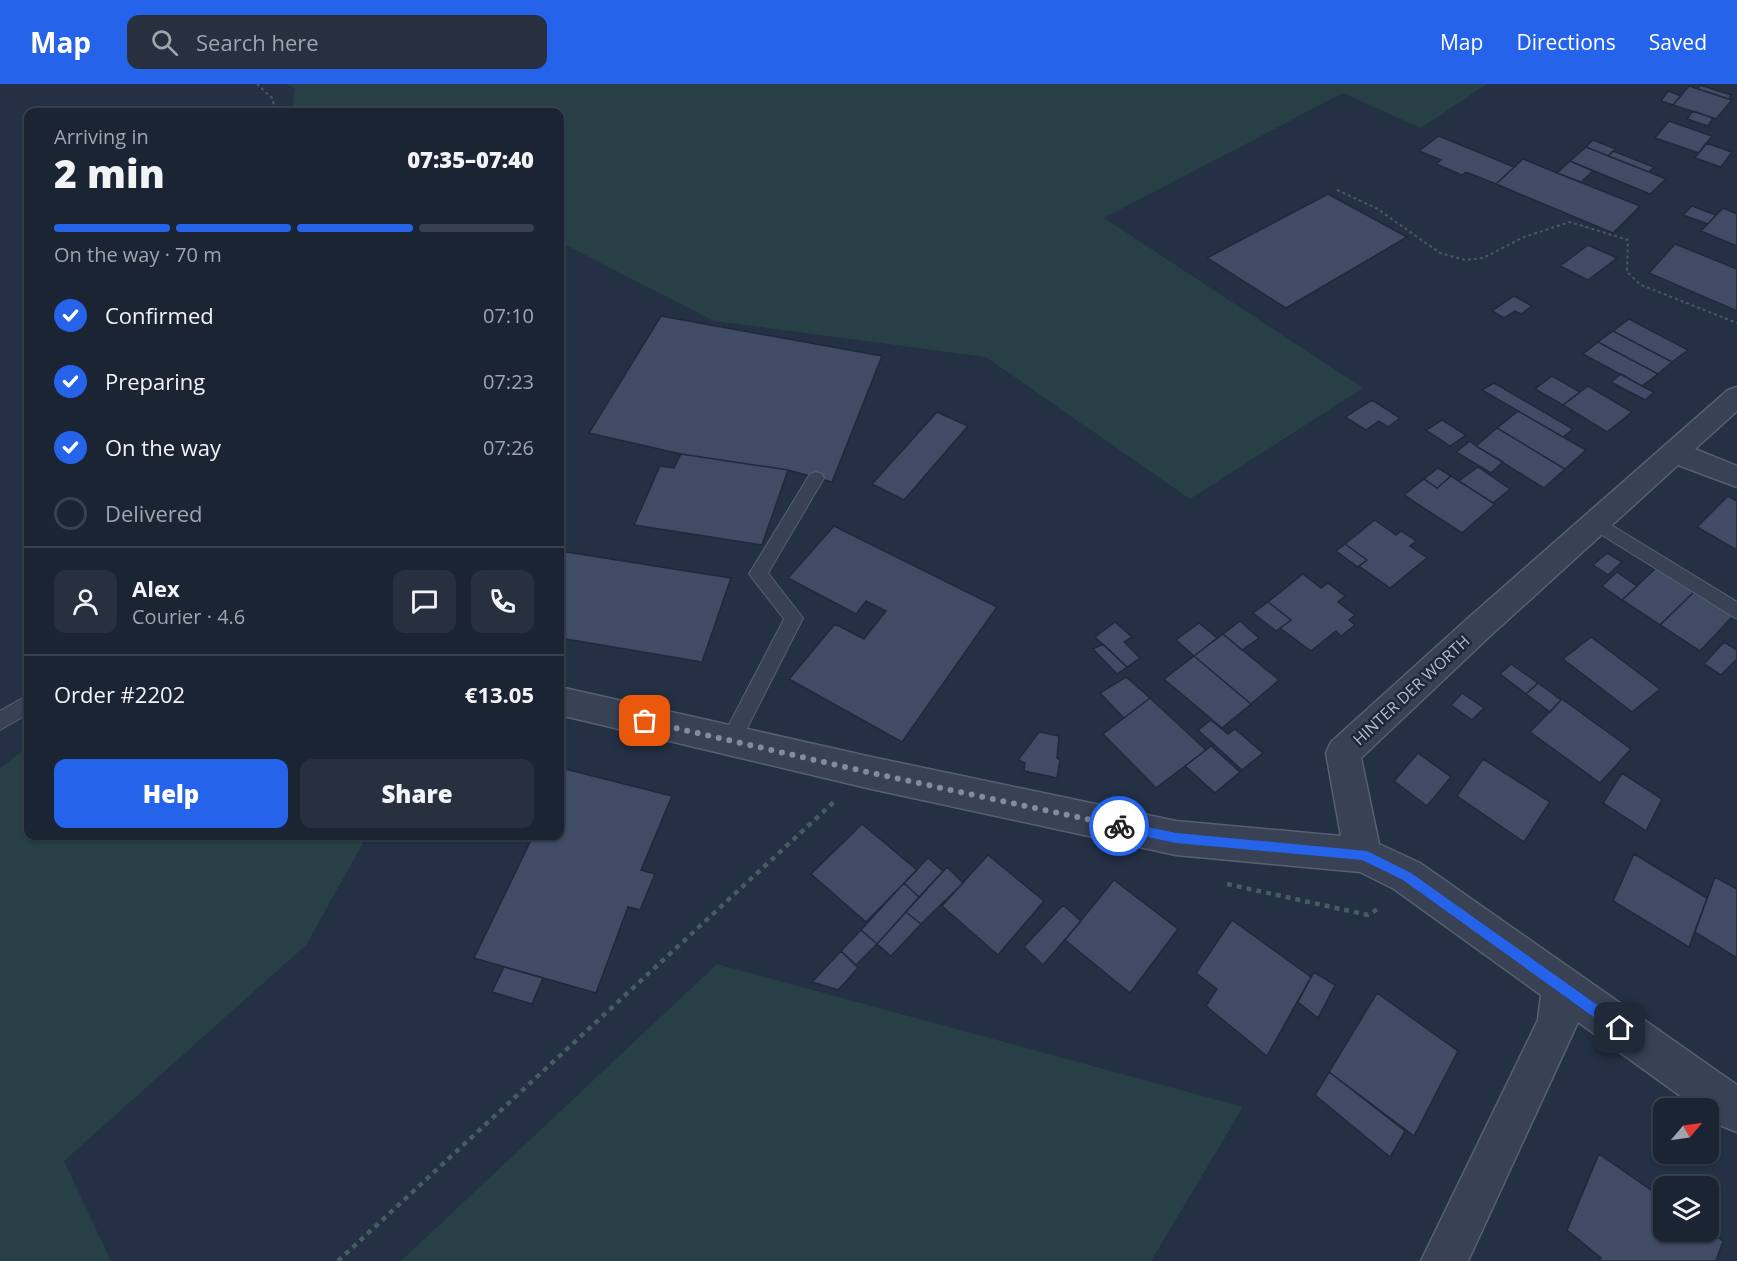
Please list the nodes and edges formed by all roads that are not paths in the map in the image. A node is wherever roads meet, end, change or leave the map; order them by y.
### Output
1 (1737, 396) edge
2 (1674, 452) junction
3 (1737, 477) edge
4 (816, 478) dead end
5 (1595, 522) junction
6 (1737, 611) edge
7 (564, 702) edge
8 (24, 706) edge
9 (0, 721) edge
10 (731, 740) junction
11 (1363, 855) junction
12 (1562, 987) junction
13 (1737, 1111) edge
14 (1444, 1261) edge

1 - 2 street, HINTER DER WORTH
2 - 3 street
2 - 5 street, HINTER DER WORTH
4 - 10 lane
5 - 6 lane
5 - 11 street, HINTER DER WORTH
7 - 10 street
8 - 9 lane
10 - 11 street
11 - 12 street
12 - 13 street
12 - 14 street

